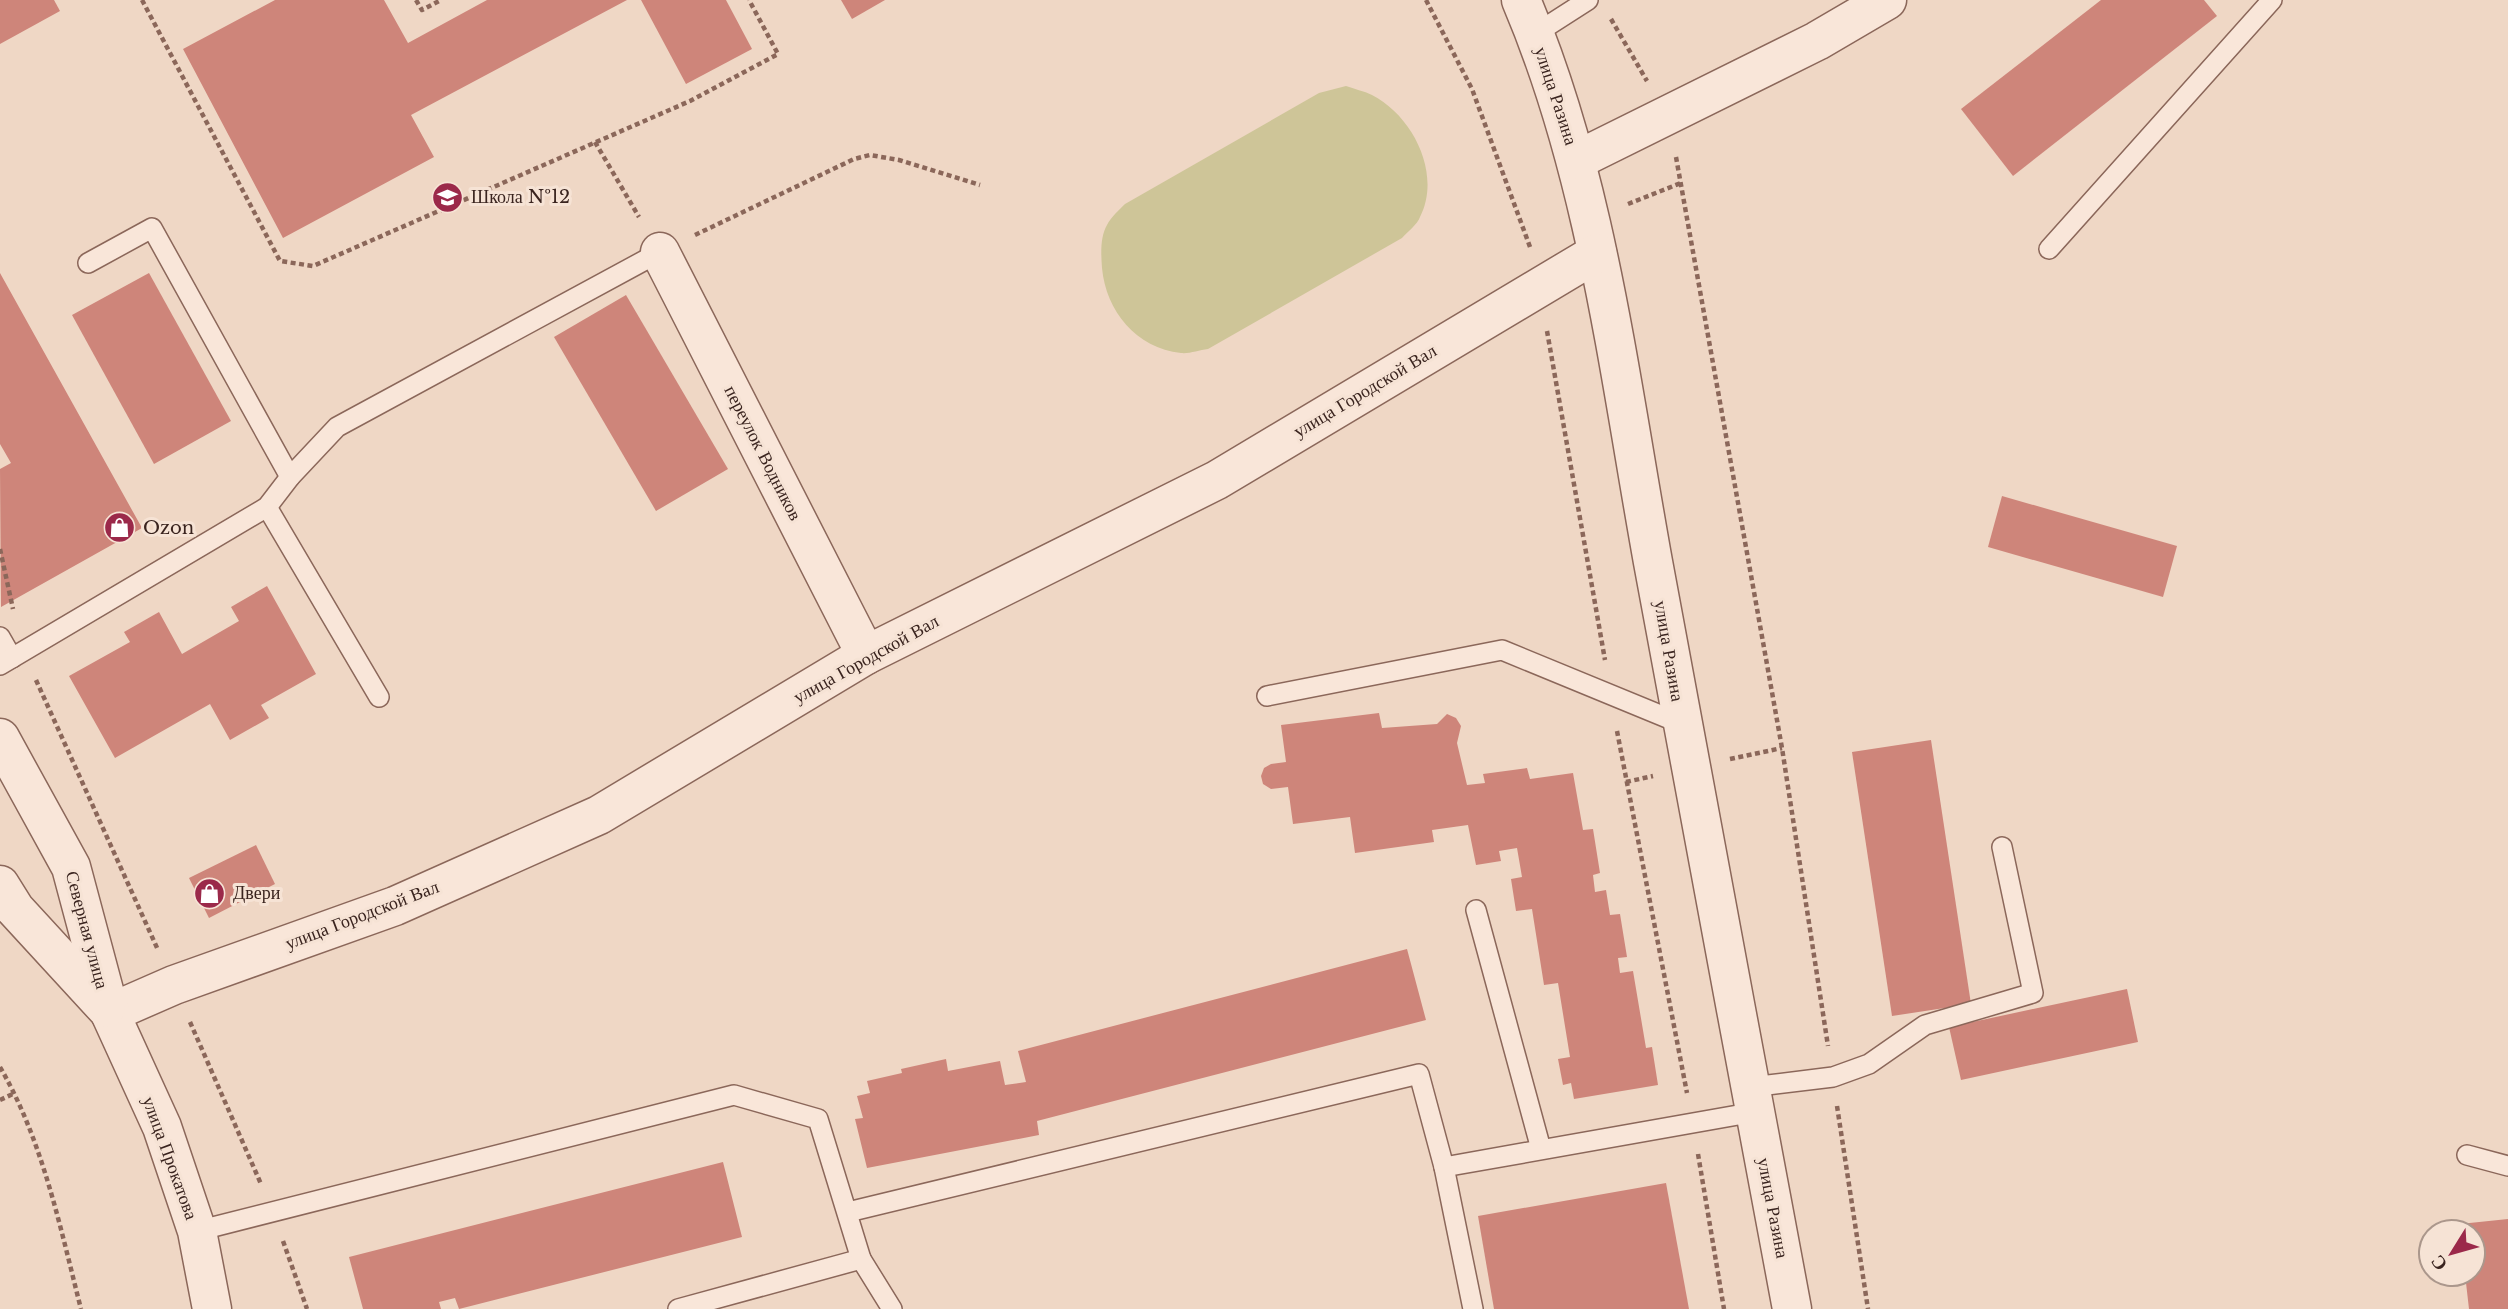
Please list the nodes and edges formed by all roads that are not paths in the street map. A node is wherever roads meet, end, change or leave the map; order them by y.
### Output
1 (1588, 0) edge
2 (1887, 0) edge
3 (2272, 0) edge
4 (1528, 17) edge
5 (1577, 160) junction
6 (2049, 249) dead end
7 (660, 252) joint
8 (1597, 253) junction
9 (88, 263) dead end
10 (290, 477) junction
11 (267, 507) junction
12 (0, 637) edge
13 (866, 655) junction
14 (11, 658) edge
15 (1267, 696) dead end
16 (379, 697) dead end
17 (1682, 724) junction
18 (0, 738) edge
19 (2002, 847) dead end
20 (5, 904) edge
21 (1476, 910) dead end
22 (110, 1013) junction
23 (1753, 1099) junction
24 (1541, 1149) junction
25 (2467, 1155) dead end
26 (2508, 1166) edge
27 (1444, 1167) junction
28 (848, 1212) junction
29 (197, 1231) junction
30 (861, 1259) junction
31 (212, 1309) edge
32 (678, 1309) edge
33 (892, 1309) edge
34 (1473, 1309) edge
35 (1792, 1309) edge

1 - 4 lane
2 - 5 street
3 - 6 lane
4 - 5 street, улица Разина
5 - 8 street, улица Разина
7 - 10 lane
7 - 13 street, переулок Водников
8 - 13 street, улица Городской Вал
8 - 17 street, улица Разина
9 - 10 lane
10 - 11 lane
11 - 14 lane
11 - 16 lane
12 - 14 lane
13 - 22 street, улица Городской Вал
15 - 17 lane
17 - 23 street, улица Разина
18 - 22 street, Северная улица
19 - 23 lane
20 - 22 street, Северная улица
21 - 24 lane
22 - 29 street, улица Прокатова
23 - 24 lane
23 - 35 street, улица Разина
24 - 27 lane
25 - 26 lane
27 - 28 lane
27 - 34 lane
28 - 29 lane
28 - 30 lane
29 - 31 street, улица Прокатова
30 - 32 lane
30 - 33 lane

